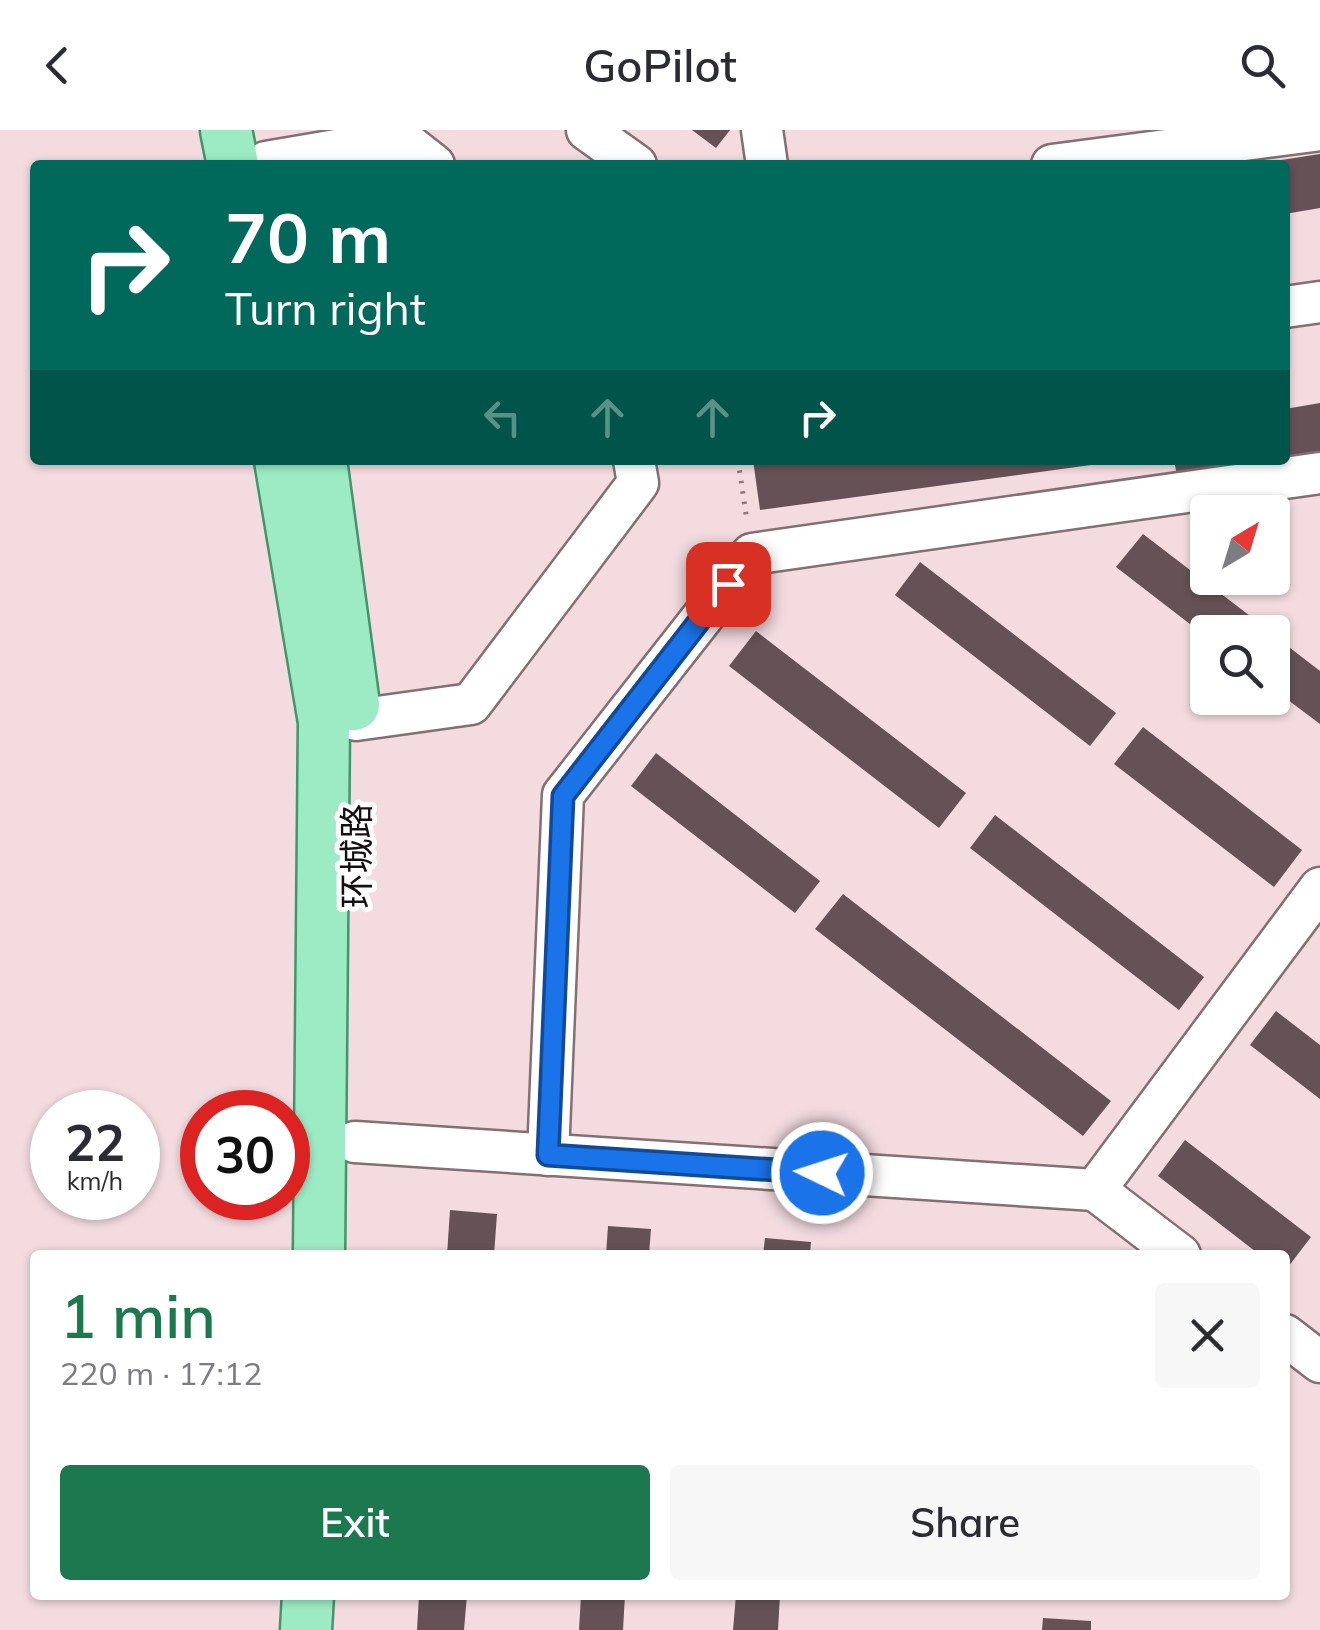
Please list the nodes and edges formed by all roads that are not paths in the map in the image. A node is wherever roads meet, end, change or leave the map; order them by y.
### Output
1 (226, 130) edge
2 (587, 130) edge
3 (762, 130) edge
4 (1320, 130) edge
5 (256, 155) edge
6 (428, 160) edge
7 (629, 160) edge
8 (766, 160) edge
9 (1090, 160) edge
10 (1320, 302) edge
11 (1290, 305) edge
12 (281, 465) edge
13 (322, 465) edge
14 (635, 465) edge
15 (1320, 473) edge
16 (356, 720) junction
17 (1320, 888) edge
18 (355, 1142) junction
19 (548, 1155) junction
20 (1095, 1190) junction
21 (319, 1250) edge
22 (350, 1250) edge
23 (1173, 1250) edge
24 (1290, 1340) edge
25 (1320, 1362) edge
26 (308, 1600) edge
27 (334, 1600) edge
28 (306, 1630) edge
29 (332, 1630) edge

1 - 5 main road
2 - 7 street
3 - 8 street
4 - 9 street
5 - 6 street
10 - 11 street
12 - 21 main road
13 - 16 main road, 环城路
14 - 16 street
15 - 19 street
16 - 18 main road, 环城路
17 - 20 street
18 - 19 street
18 - 22 main road, 环城路
19 - 20 street
20 - 23 street
24 - 25 street
26 - 28 main road
27 - 29 main road

